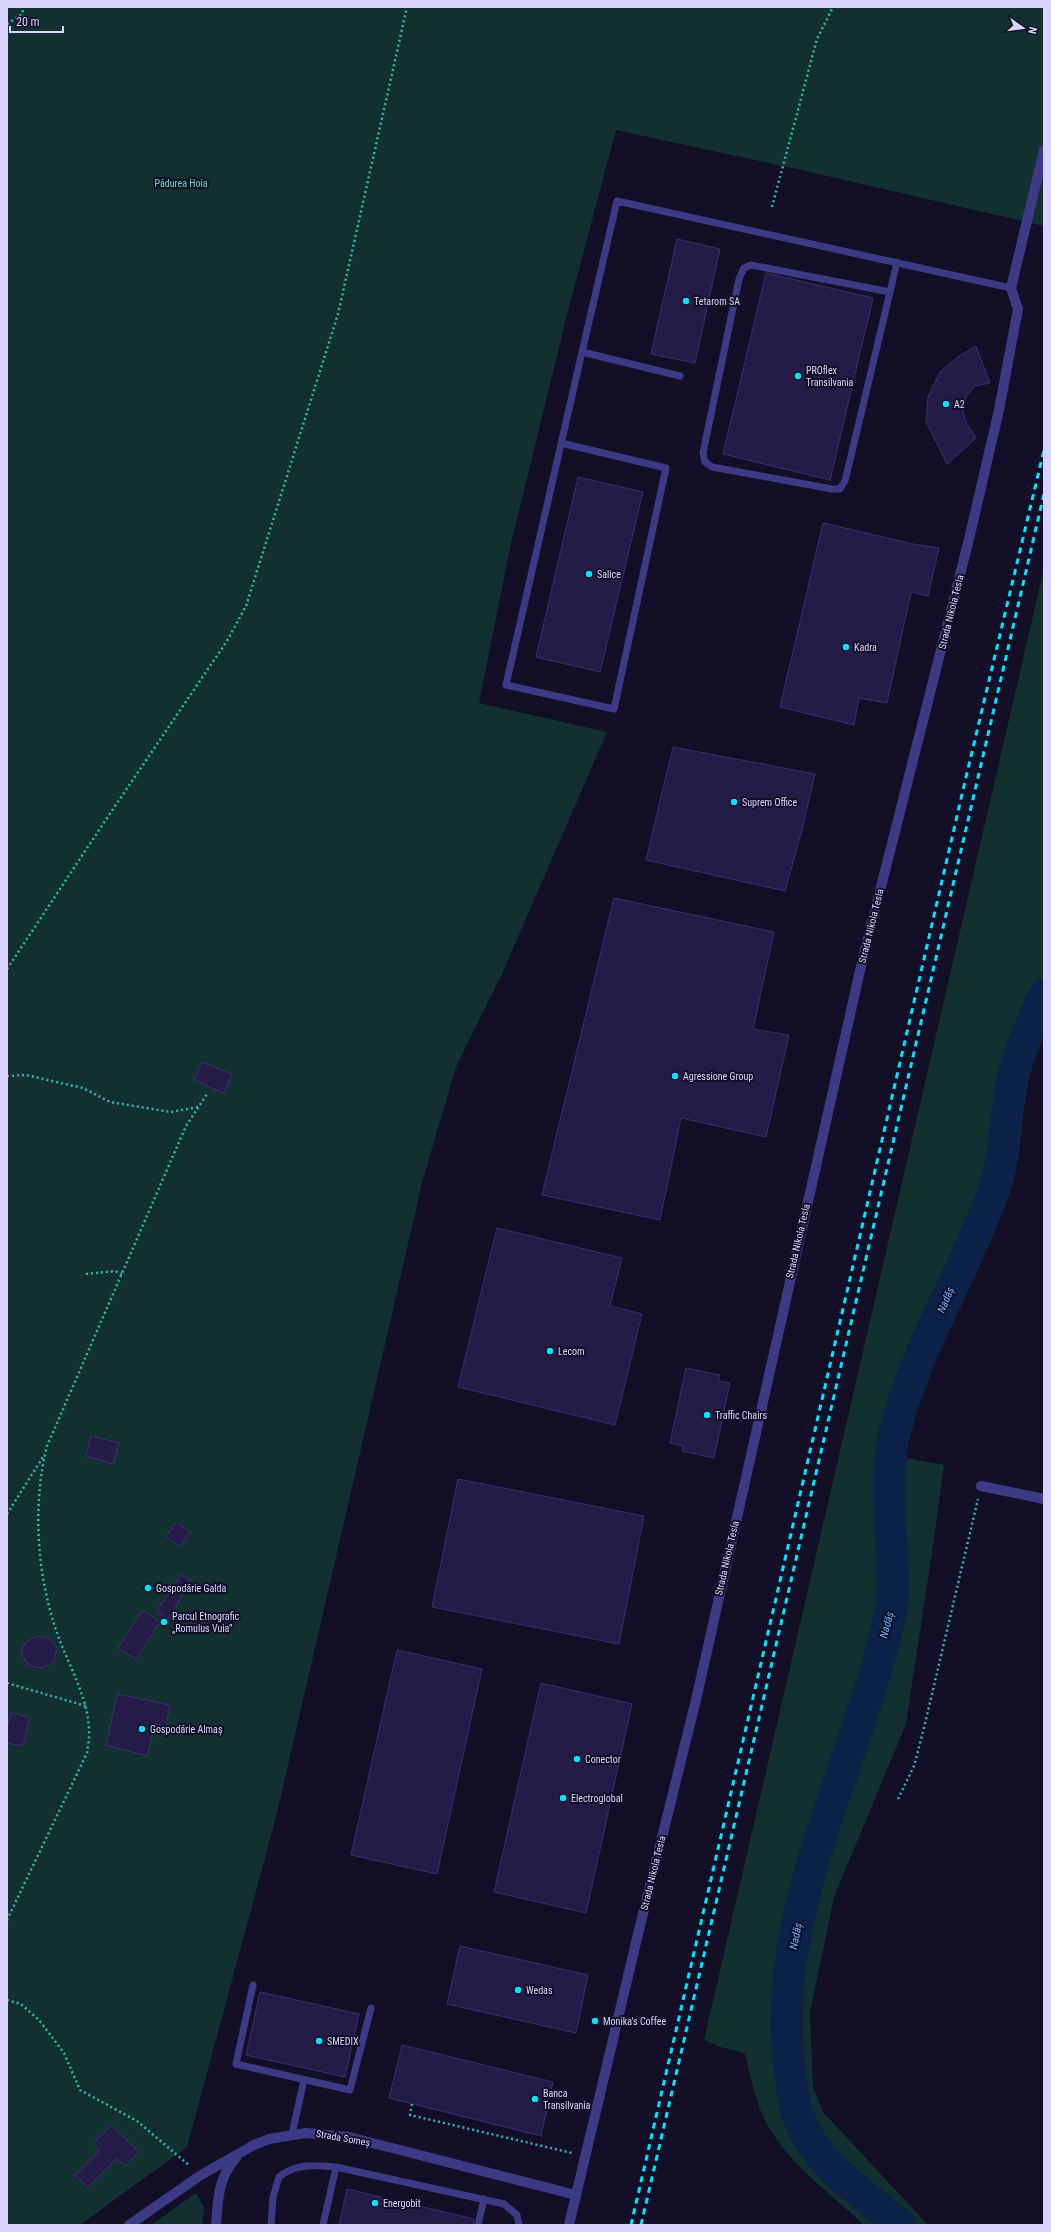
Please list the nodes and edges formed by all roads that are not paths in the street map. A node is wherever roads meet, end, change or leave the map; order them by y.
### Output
1 (1044, 150) edge
2 (897, 262) junction
3 (1012, 288) junction
4 (890, 292) junction
5 (582, 352) junction
6 (680, 376) dead end
7 (561, 443) junction
8 (981, 1486) road end
9 (1044, 1499) edge
10 (253, 1985) dead end
11 (371, 2008) dead end
12 (304, 2080) junction
13 (292, 2134) junction
14 (241, 2152) junction
15 (336, 2167) junction
16 (576, 2194) junction
17 (484, 2199) junction
18 (129, 2225) edge
19 (216, 2225) edge
20 (270, 2225) edge
21 (323, 2225) edge
22 (478, 2225) edge
23 (519, 2225) edge
24 (569, 2225) edge

1 - 3 street, Strada Nikola Tesla
2 - 3 lane
2 - 4 lane
2 - 5 lane
3 - 16 street, Strada Nikola Tesla
4 - 4 lane
5 - 6 lane
5 - 7 lane
7 - 7 lane
8 - 9 street
10 - 12 lane
11 - 12 lane
12 - 13 lane
13 - 14 street, Strada Someș
13 - 16 street, Strada Someș
14 - 18 street, Strada Someș
14 - 19 street
15 - 17 lane
15 - 20 lane
15 - 21 lane
16 - 24 street, Strada Nikola Tesla
17 - 22 lane
17 - 23 lane

